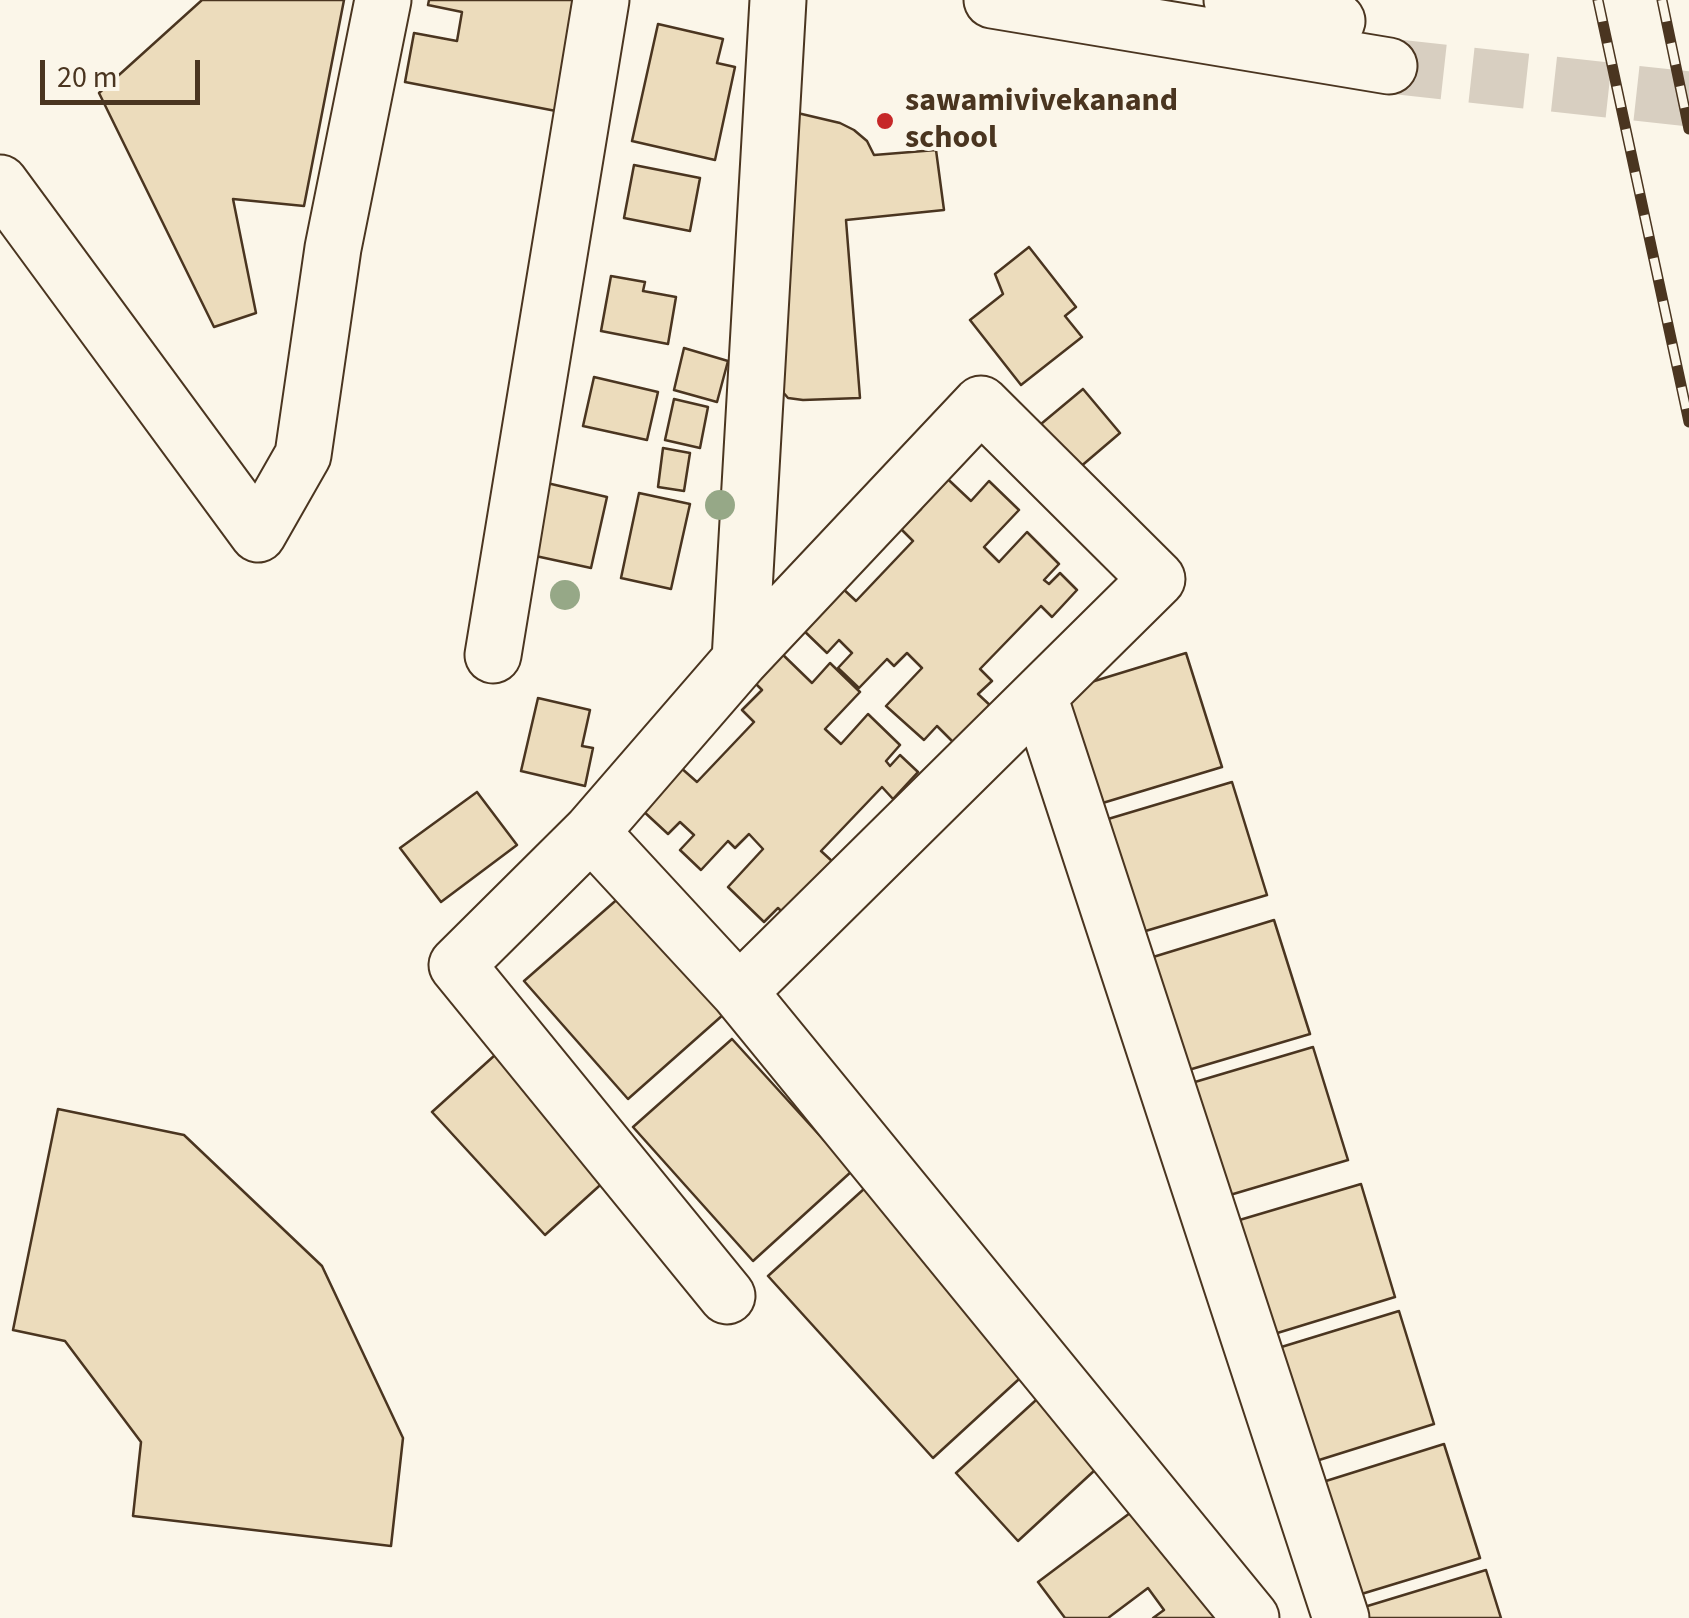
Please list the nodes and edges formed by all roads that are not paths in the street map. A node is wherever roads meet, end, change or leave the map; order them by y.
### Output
1 (383, 0) edge
2 (601, 0) edge
3 (778, 0) edge
4 (992, 0) edge
5 (1232, 0) edge
6 (0, 183) edge
7 (493, 654) dead end
8 (740, 660) junction
9 (1039, 696) junction
10 (591, 832) junction
11 (740, 992) junction
12 (728, 1296) dead end
13 (1251, 1618) edge
14 (1341, 1618) edge

1 - 6 street
2 - 7 street
3 - 8 street
4 - 5 street
8 - 9 street
8 - 10 street
9 - 11 street
9 - 14 street
10 - 11 street
10 - 12 street
11 - 13 street

